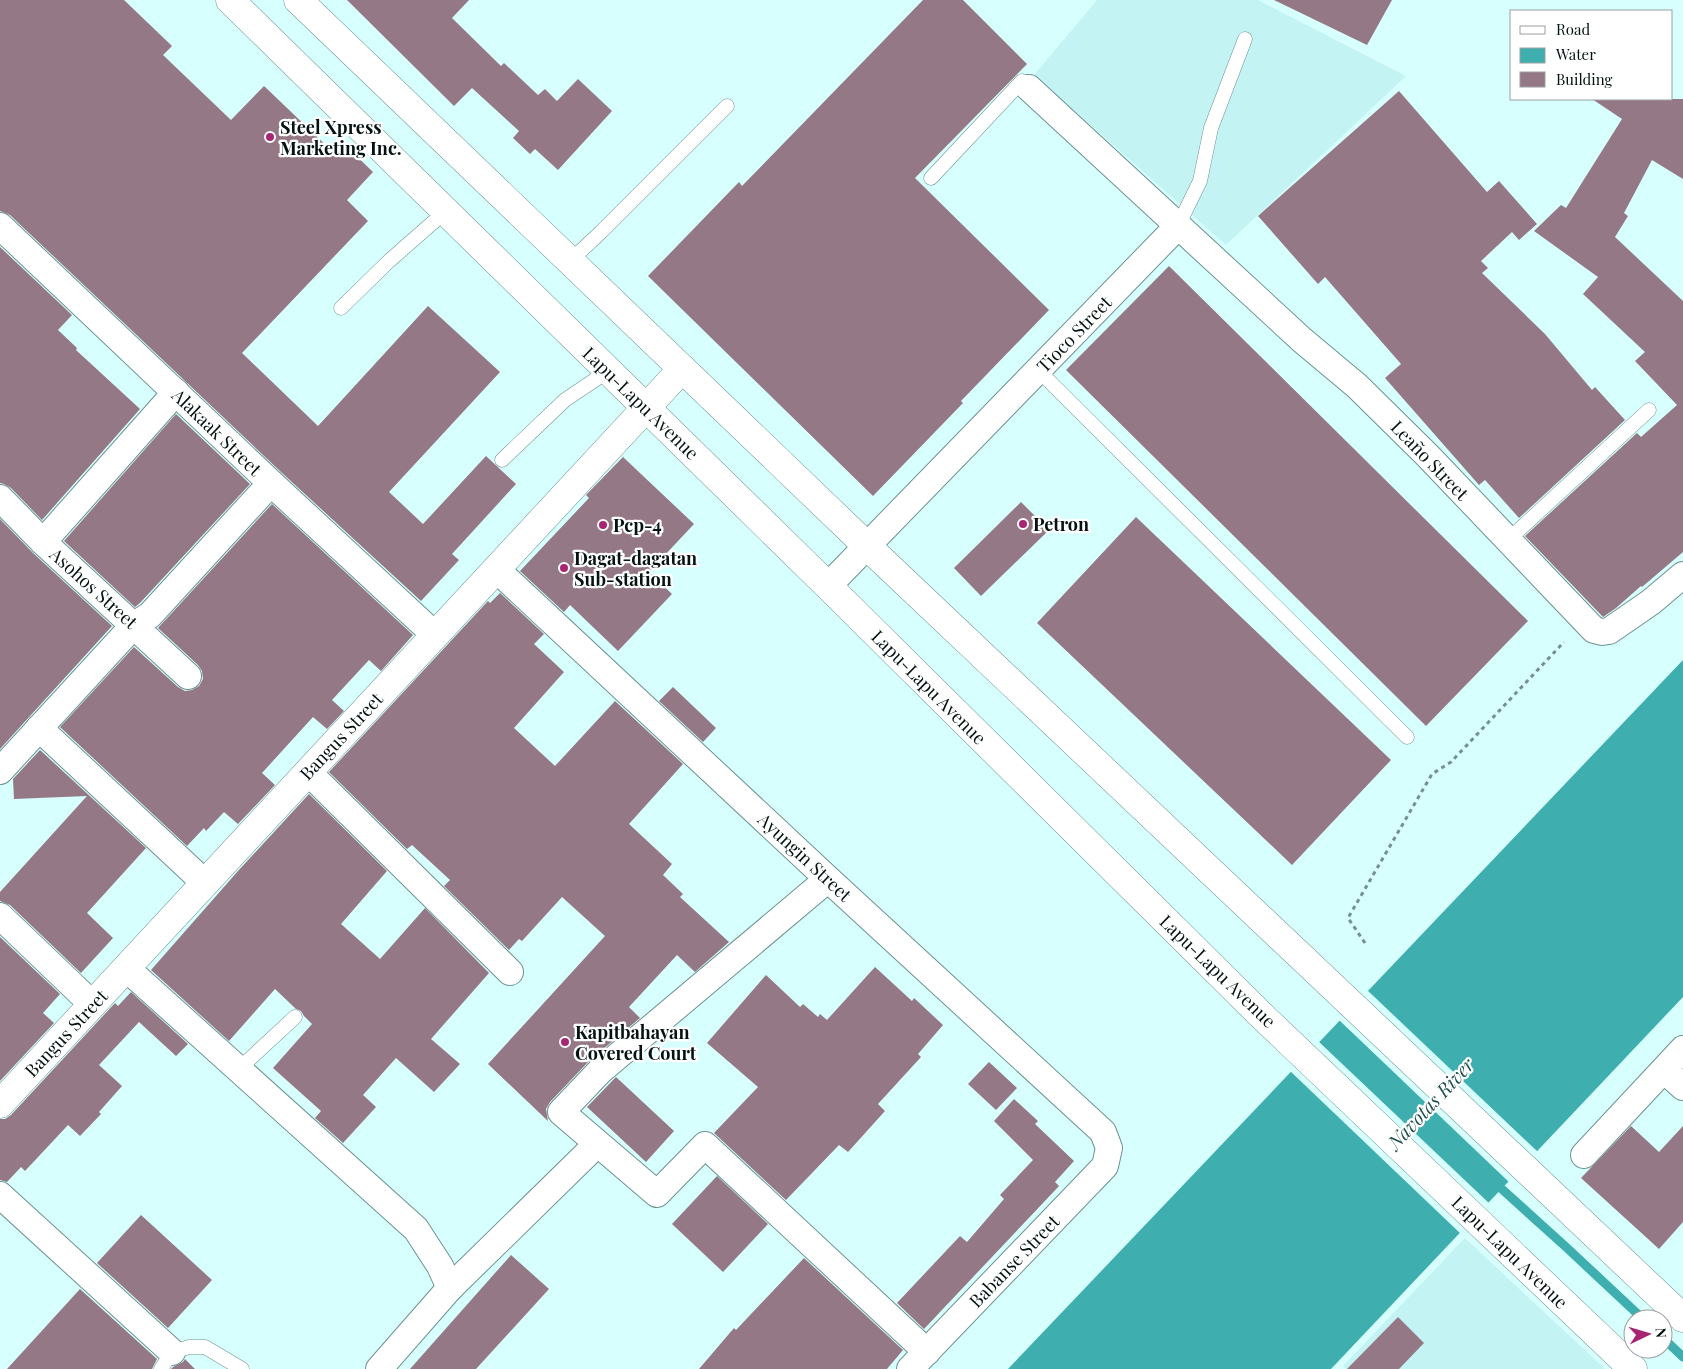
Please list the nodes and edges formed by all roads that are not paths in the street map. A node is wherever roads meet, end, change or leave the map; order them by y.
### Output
1 (230, 0) edge
2 (298, 0) edge
3 (1245, 39) dead end
4 (1029, 88) joint
5 (727, 106) dead end
6 (931, 178) dead end
7 (446, 211) junction
8 (0, 226) edge
9 (1178, 226) junction
10 (570, 261) junction
11 (341, 308) dead end
12 (682, 369) junction
13 (608, 371) junction
14 (1039, 371) junction
15 (176, 392) junction
16 (646, 408) junction
17 (1649, 410) dead end
18 (502, 460) dead end
19 (271, 484) junction
20 (0, 498) edge
21 (1508, 540) junction
22 (43, 542) junction
23 (868, 547) junction
24 (496, 569) junction
25 (1683, 575) edge
26 (828, 586) junction
27 (134, 625) junction
28 (435, 635) junction
29 (188, 676) dead end
30 (39, 728) junction
31 (1407, 737) dead end
32 (0, 770) edge
33 (308, 772) junction
34 (828, 879) junction
35 (205, 883) junction
36 (0, 916) edge
37 (126, 968) junction
38 (510, 972) dead end
39 (92, 1004) junction
40 (295, 1017) dead end
41 (1683, 1048) edge
42 (239, 1069) junction
43 (1664, 1070) junction
44 (1683, 1087) edge
45 (0, 1104) edge
46 (597, 1144) junction
47 (1109, 1148) joint
48 (1584, 1155) dead end
49 (0, 1195) edge
50 (450, 1288) junction
51 (1683, 1318) edge
52 (919, 1360) edge
53 (166, 1361) edge
54 (242, 1369) edge
55 (379, 1369) edge
56 (1634, 1369) edge

1 - 7 main road, Lapu-Lapu Avenue
2 - 10 main road
3 - 9 lane
4 - 6 lane
4 - 9 street
5 - 10 lane
7 - 11 lane
7 - 13 main road, Lapu-Lapu Avenue
8 - 15 street, Alakaak Street
9 - 14 street, Tioco Street
9 - 21 street, Leaño Street
10 - 12 main road
12 - 16 main road, Bangus Street
12 - 23 main road
13 - 16 main road, Lapu-Lapu Avenue
13 - 18 lane
14 - 23 street, Tioco Street
14 - 31 lane
15 - 19 street, Alakaak Street
15 - 22 street
16 - 24 main road, Bangus Street
16 - 26 main road, Lapu-Lapu Avenue
17 - 21 lane
19 - 27 street
19 - 28 street, Alakaak Street
20 - 22 street, Asohos Street
21 - 25 street, Leaño Street
22 - 27 street, Asohos Street
23 - 26 street, Tioco Street
23 - 51 main road
24 - 28 main road, Bangus Street
24 - 34 street, Ayungin Street
26 - 56 main road, Lapu-Lapu Avenue
27 - 29 street, Asohos Street
27 - 30 street
28 - 33 main road, Bangus Street
30 - 32 street
30 - 35 street
33 - 35 main road, Bangus Street
33 - 38 street
34 - 46 street
34 - 47 street, Ayungin Street
35 - 37 main road, Bangus Street
36 - 39 street
37 - 39 main road, Bangus Street
37 - 42 street
39 - 45 main road, Bangus Street
40 - 42 lane
41 - 43 street
42 - 50 street
43 - 44 street
43 - 48 street
46 - 50 street
46 - 52 street
47 - 52 street, Babanse Street
49 - 53 street
50 - 55 street
53 - 54 lane

